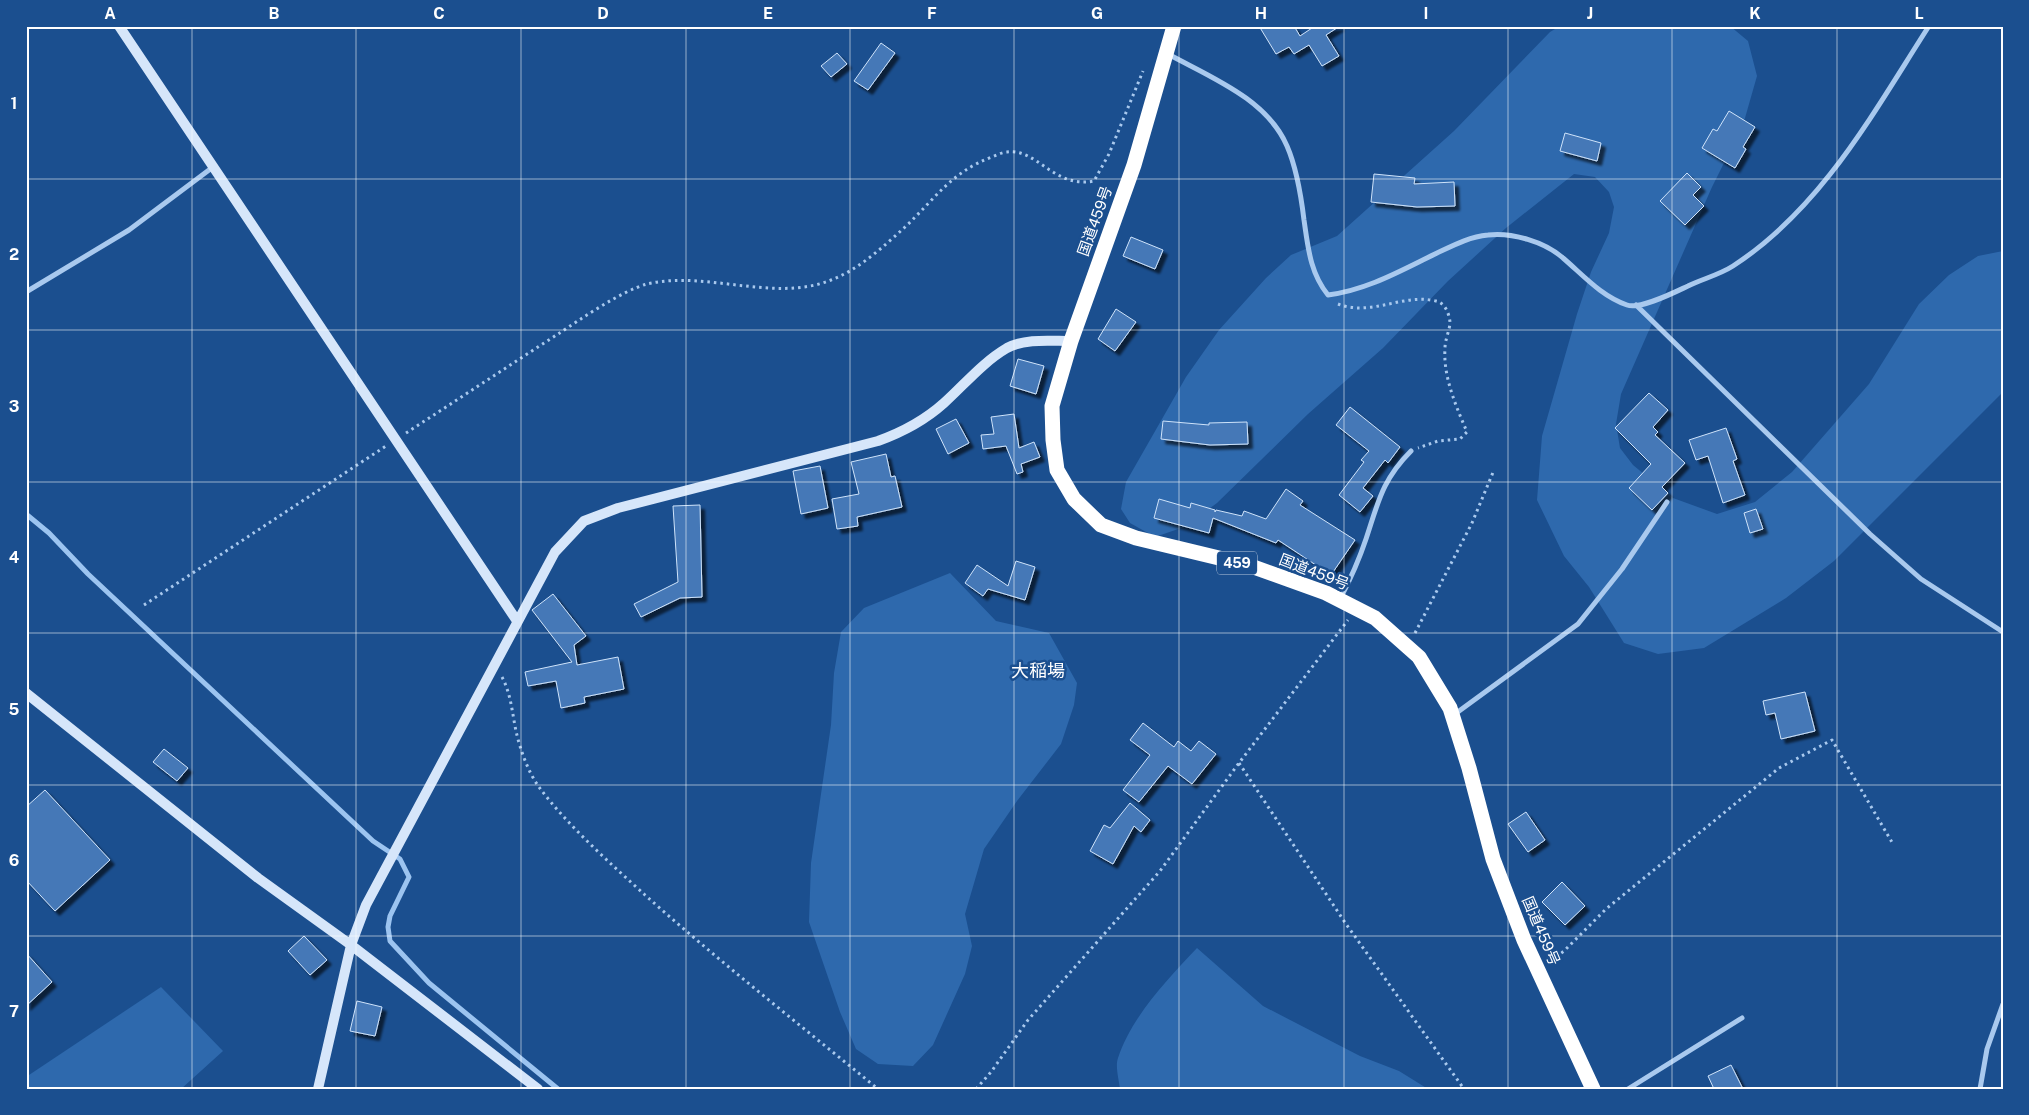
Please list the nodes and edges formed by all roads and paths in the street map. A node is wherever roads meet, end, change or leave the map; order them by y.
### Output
1 (119, 26) edge
2 (1174, 26) edge
3 (1929, 26) edge
4 (1168, 54) junction
5 (1145, 66) dead end
6 (213, 168) junction
7 (26, 292) edge
8 (1328, 295) junction
9 (1636, 304) junction
10 (1071, 341) junction
11 (395, 440) junction
12 (1411, 451) joint
13 (1494, 470) dead end
14 (1667, 502) dead end
15 (1339, 600) junction
16 (144, 605) dead end
17 (1356, 608) junction
18 (517, 621) junction
19 (2003, 632) edge
20 (1408, 647) junction
21 (492, 667) junction
22 (26, 693) edge
23 (1452, 716) junction
24 (1239, 763) junction
25 (1893, 844) dead end
26 (351, 945) junction
27 (1538, 970) junction
28 (2003, 1004) edge
29 (1742, 1018) dead end
30 (318, 1089) edge
31 (538, 1089) edge
32 (878, 1089) edge
33 (976, 1089) edge
34 (1464, 1089) edge
35 (1593, 1089) edge
36 (1628, 1089) edge
37 (1980, 1089) edge

1 - 6 street
2 - 4 highway, 国道459号 / 459
3 - 9 street
4 - 8 street
4 - 10 highway, 国道459号 / 459
5 - 11 path
6 - 7 street
6 - 11 street
8 - 9 street
8 - 12 path
9 - 19 street
10 - 15 highway, 国道459号 / 459
10 - 18 street
11 - 16 path
11 - 18 street
12 - 15 street
13 - 20 path
14 - 23 street
15 - 17 highway, 国道459号 / 459
17 - 20 highway, 国道459号 / 459
17 - 24 path
18 - 21 street
20 - 23 highway, 国道459号 / 459
21 - 26 street
21 - 32 path
22 - 26 street
23 - 27 highway, 国道459号 / 459
24 - 33 path
24 - 34 path
25 - 27 path
26 - 30 street
26 - 31 street
27 - 35 highway, 国道459号 / 459
28 - 37 street
29 - 36 street

